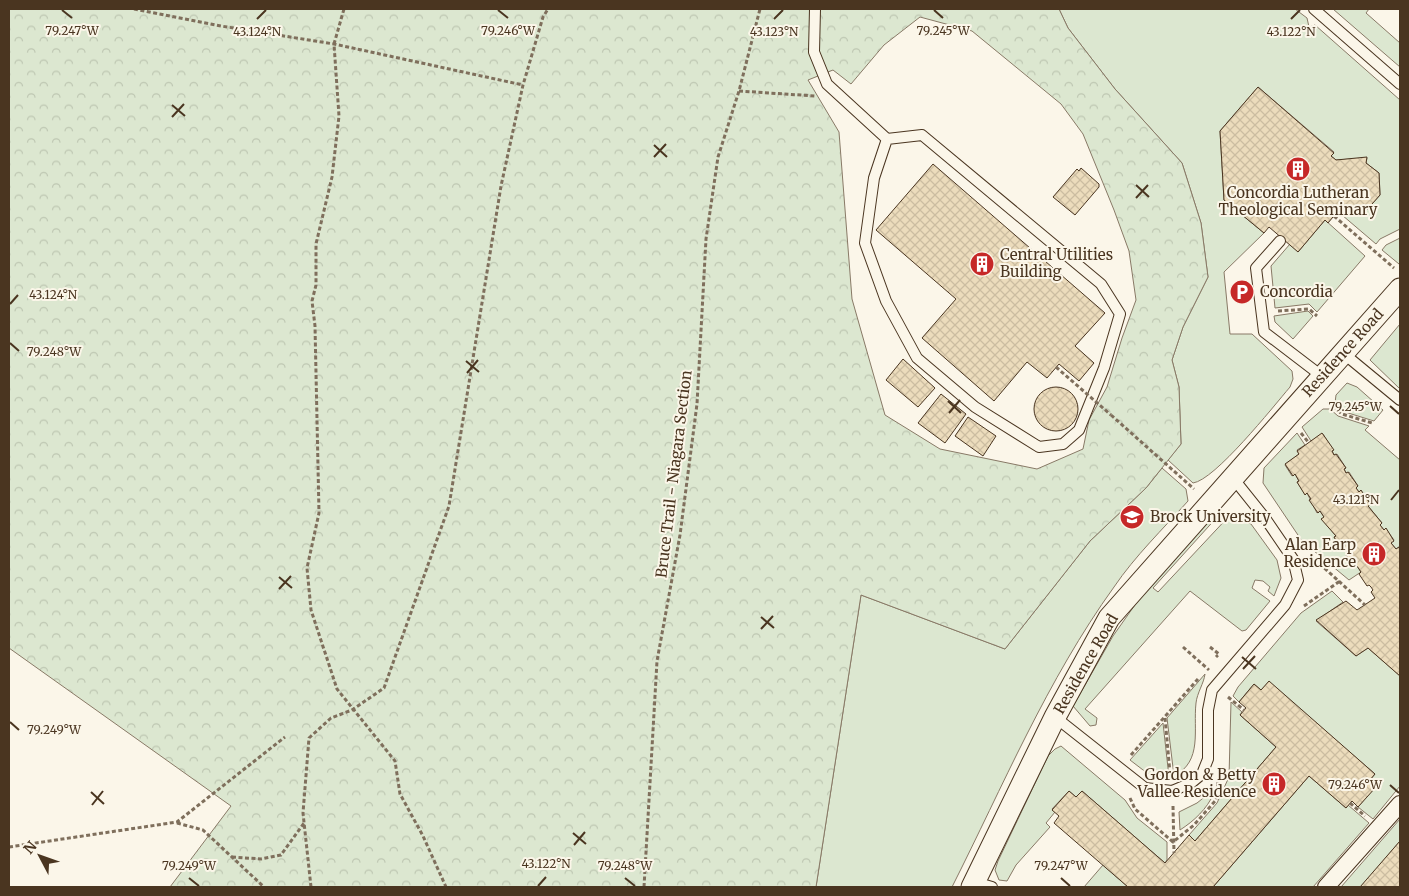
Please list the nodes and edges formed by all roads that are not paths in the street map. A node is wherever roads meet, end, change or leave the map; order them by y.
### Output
1 (815, 9) edge
2 (1314, 9) edge
3 (1400, 84) edge
4 (887, 139) junction
5 (1280, 241) dead end
6 (1400, 290) edge
7 (1343, 353) junction
8 (1323, 377) junction
9 (1400, 400) edge
10 (1233, 478) junction
11 (1056, 717) junction
12 (1400, 804) edge
13 (980, 885) edge
14 (1326, 887) edge

1 - 4 lane
2 - 3 lane
4 - 4 lane
5 - 8 lane
6 - 7 street, Residence Road
7 - 8 street, Residence Road
7 - 9 lane
8 - 10 street, Residence Road
10 - 11 street, Residence Road
10 - 11 lane
11 - 13 street, Residence Road
12 - 14 street

